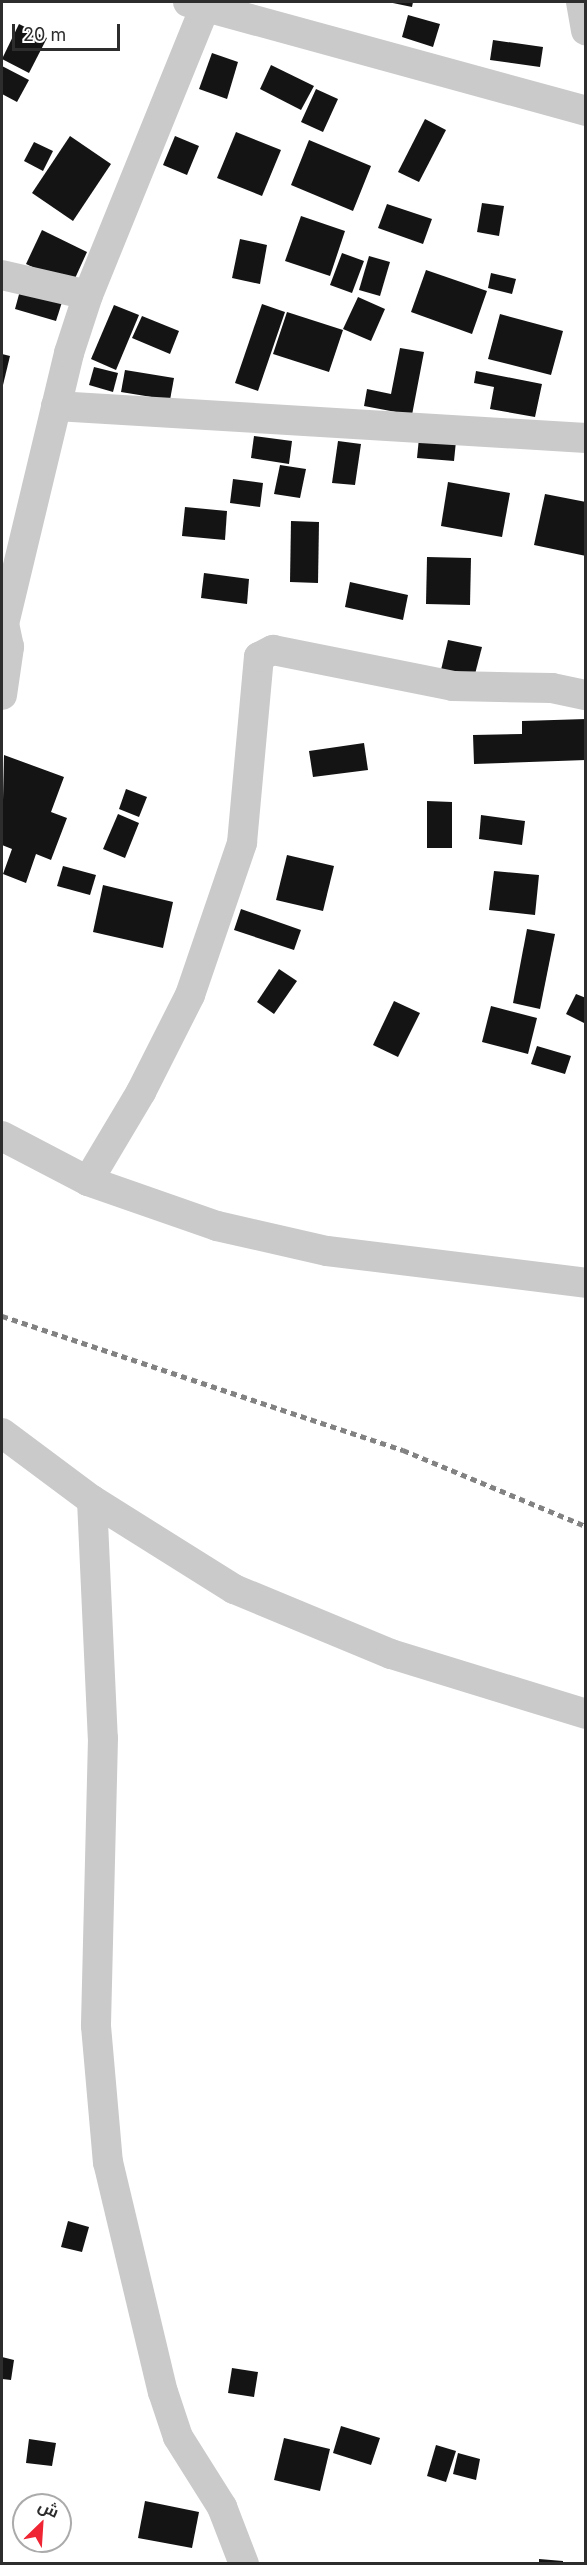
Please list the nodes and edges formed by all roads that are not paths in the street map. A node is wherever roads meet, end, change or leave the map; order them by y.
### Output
1 (581, 2) edge
2 (197, 4) edge
3 (585, 31) edge
4 (585, 111) edge
5 (2, 275) edge
6 (88, 296) junction
7 (56, 406) junction
8 (585, 438) edge
9 (2, 695) edge
10 (585, 695) edge
11 (2, 1136) edge
12 (88, 1181) junction
13 (585, 1283) edge
14 (2, 1433) edge
15 (92, 1500) junction
16 (585, 1714) edge
17 (244, 2564) edge

1 - 3 street
2 - 4 street
2 - 6 street
5 - 6 street
6 - 7 street
7 - 8 street
7 - 9 street
10 - 12 street
11 - 12 street
12 - 13 street
14 - 15 street
15 - 16 street
15 - 17 street

